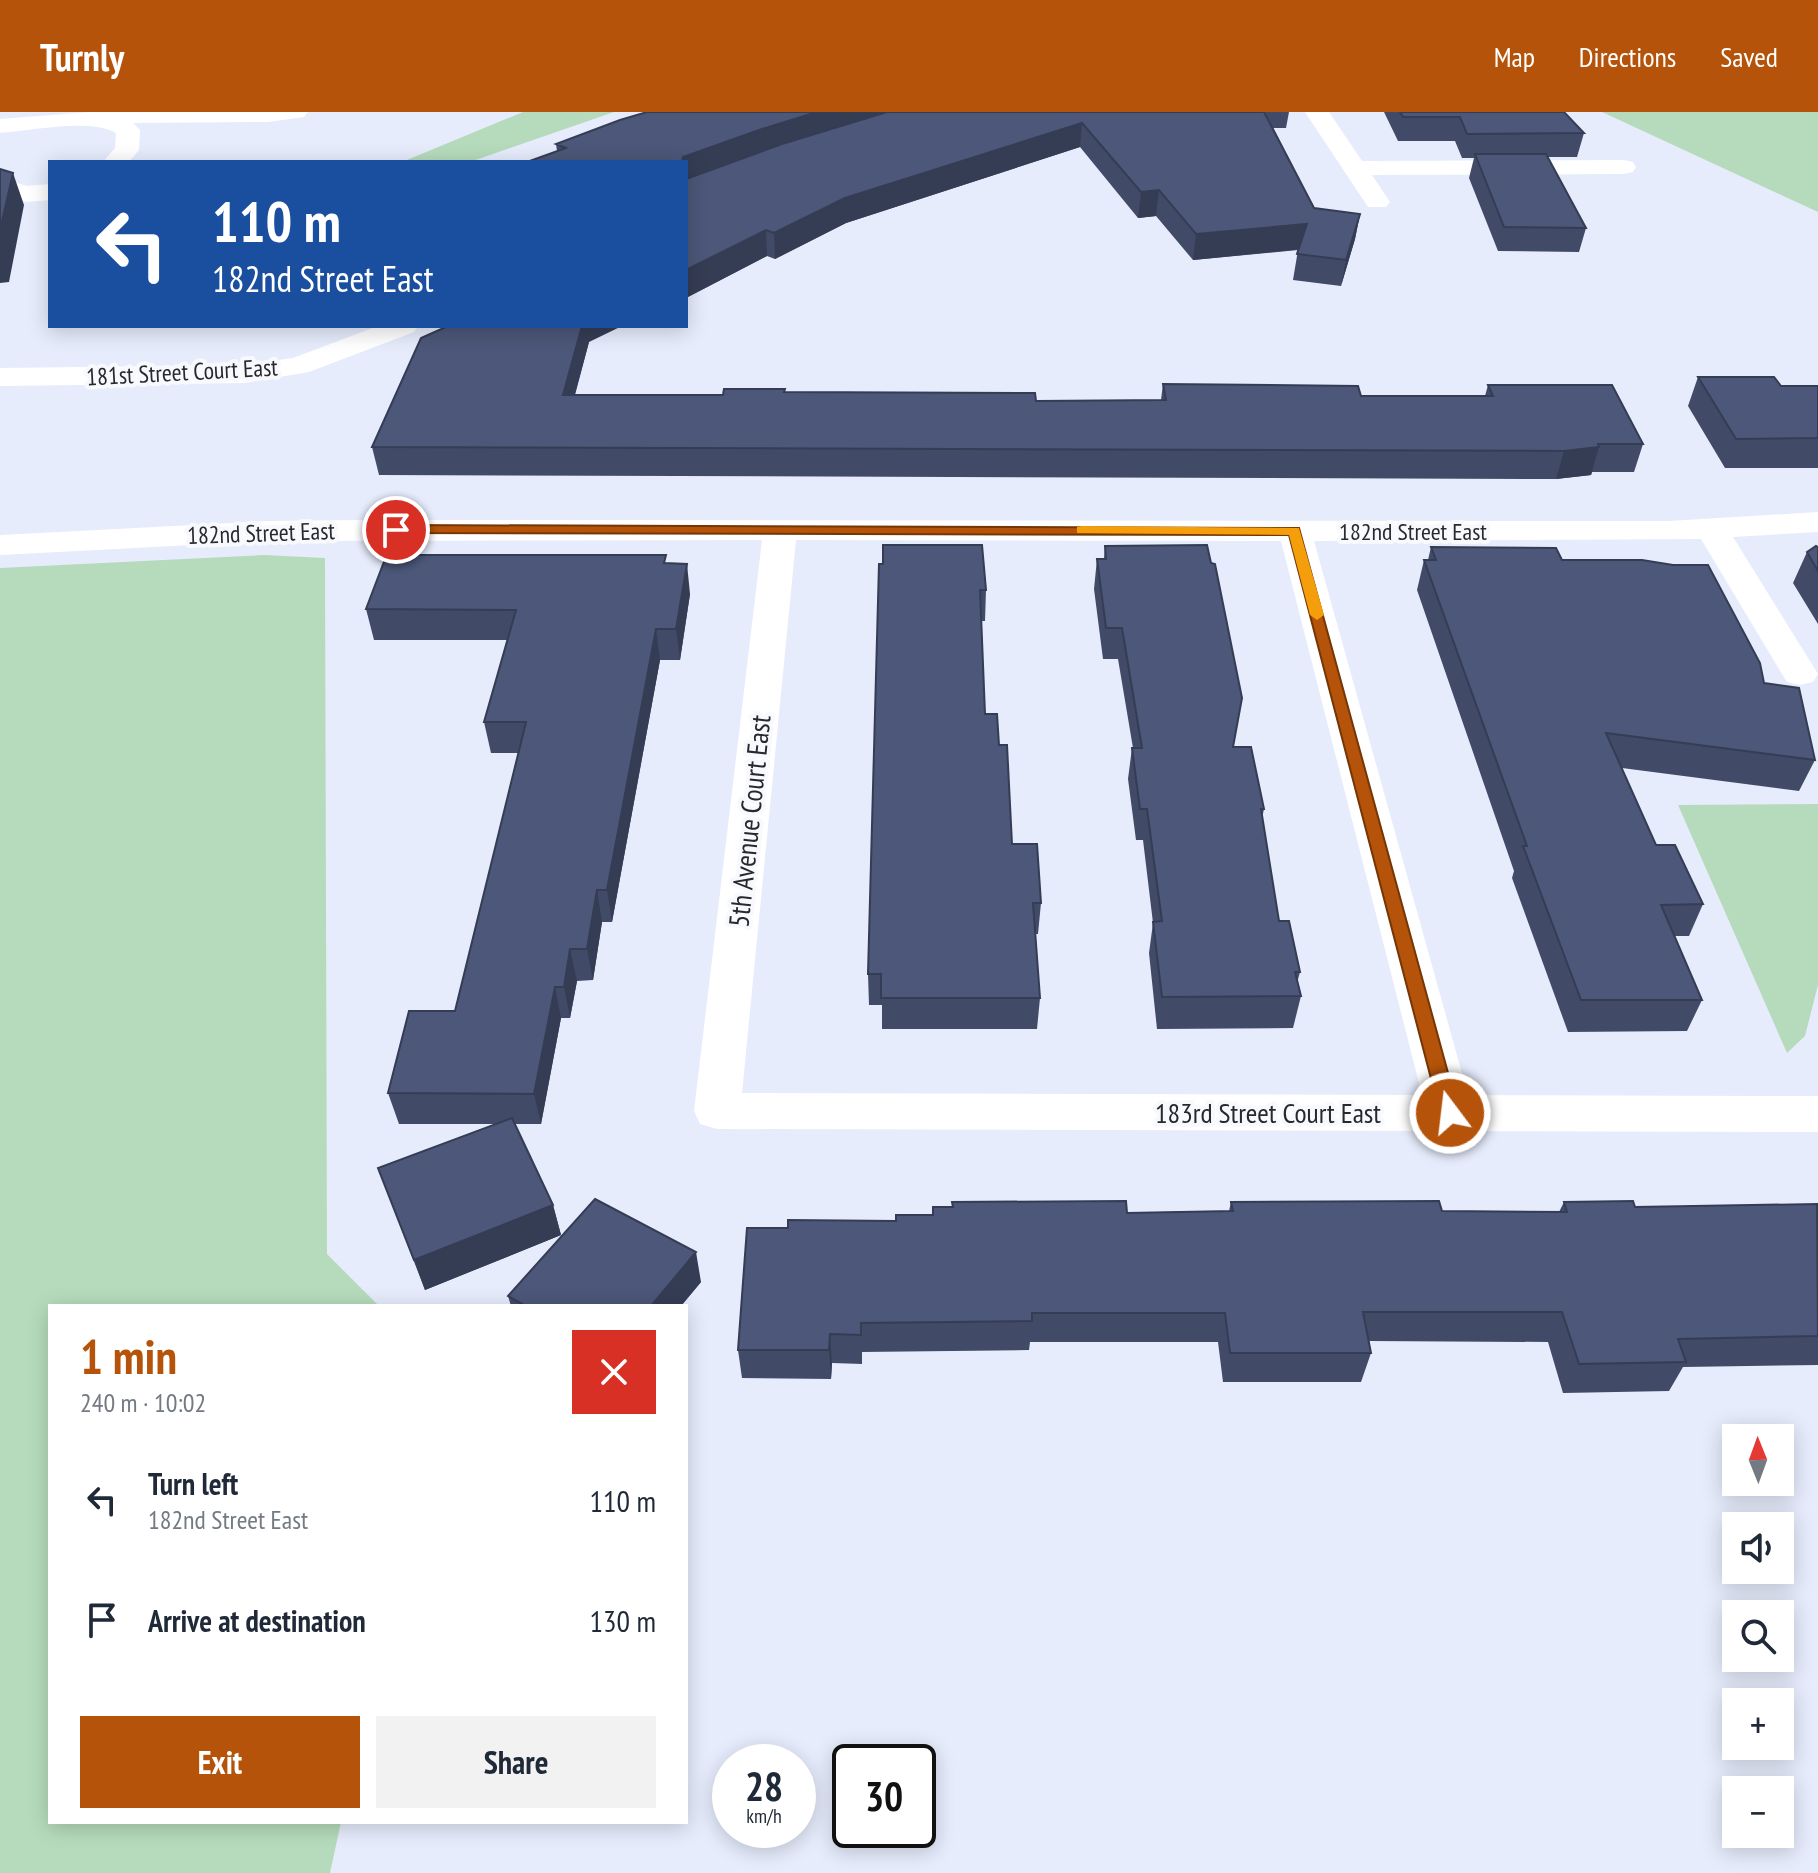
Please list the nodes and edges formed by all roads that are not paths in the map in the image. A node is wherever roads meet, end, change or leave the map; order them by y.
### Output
1 (296, 112) edge
2 (1317, 112) edge
3 (90, 119) junction
4 (0, 126) edge
5 (117, 160) edge
6 (1624, 167) dead end
7 (1355, 168) junction
8 (0, 186) edge
9 (48, 192) edge
10 (1377, 202) dead end
11 (399, 328) edge
12 (0, 377) edge
13 (1818, 522) edge
14 (1711, 528) junction
15 (780, 530) junction
16 (1295, 531) junction
17 (0, 545) edge
18 (1800, 674) dead end
19 (717, 1111) joint
20 (1450, 1113) junction
21 (1818, 1114) edge

1 - 3 street
2 - 7 street
3 - 4 street
3 - 5 street
6 - 7 street
7 - 10 street
8 - 9 street
11 - 12 street, 181st Street Court East
13 - 14 street, 182nd Street East
14 - 16 street, 182nd Street East
14 - 18 street
15 - 16 street, 182nd Street East
15 - 17 street, 182nd Street East
15 - 19 street, 5th Avenue Court East
16 - 20 street
19 - 20 street, 183rd Street Court East
20 - 21 street, 183rd Street Court East

